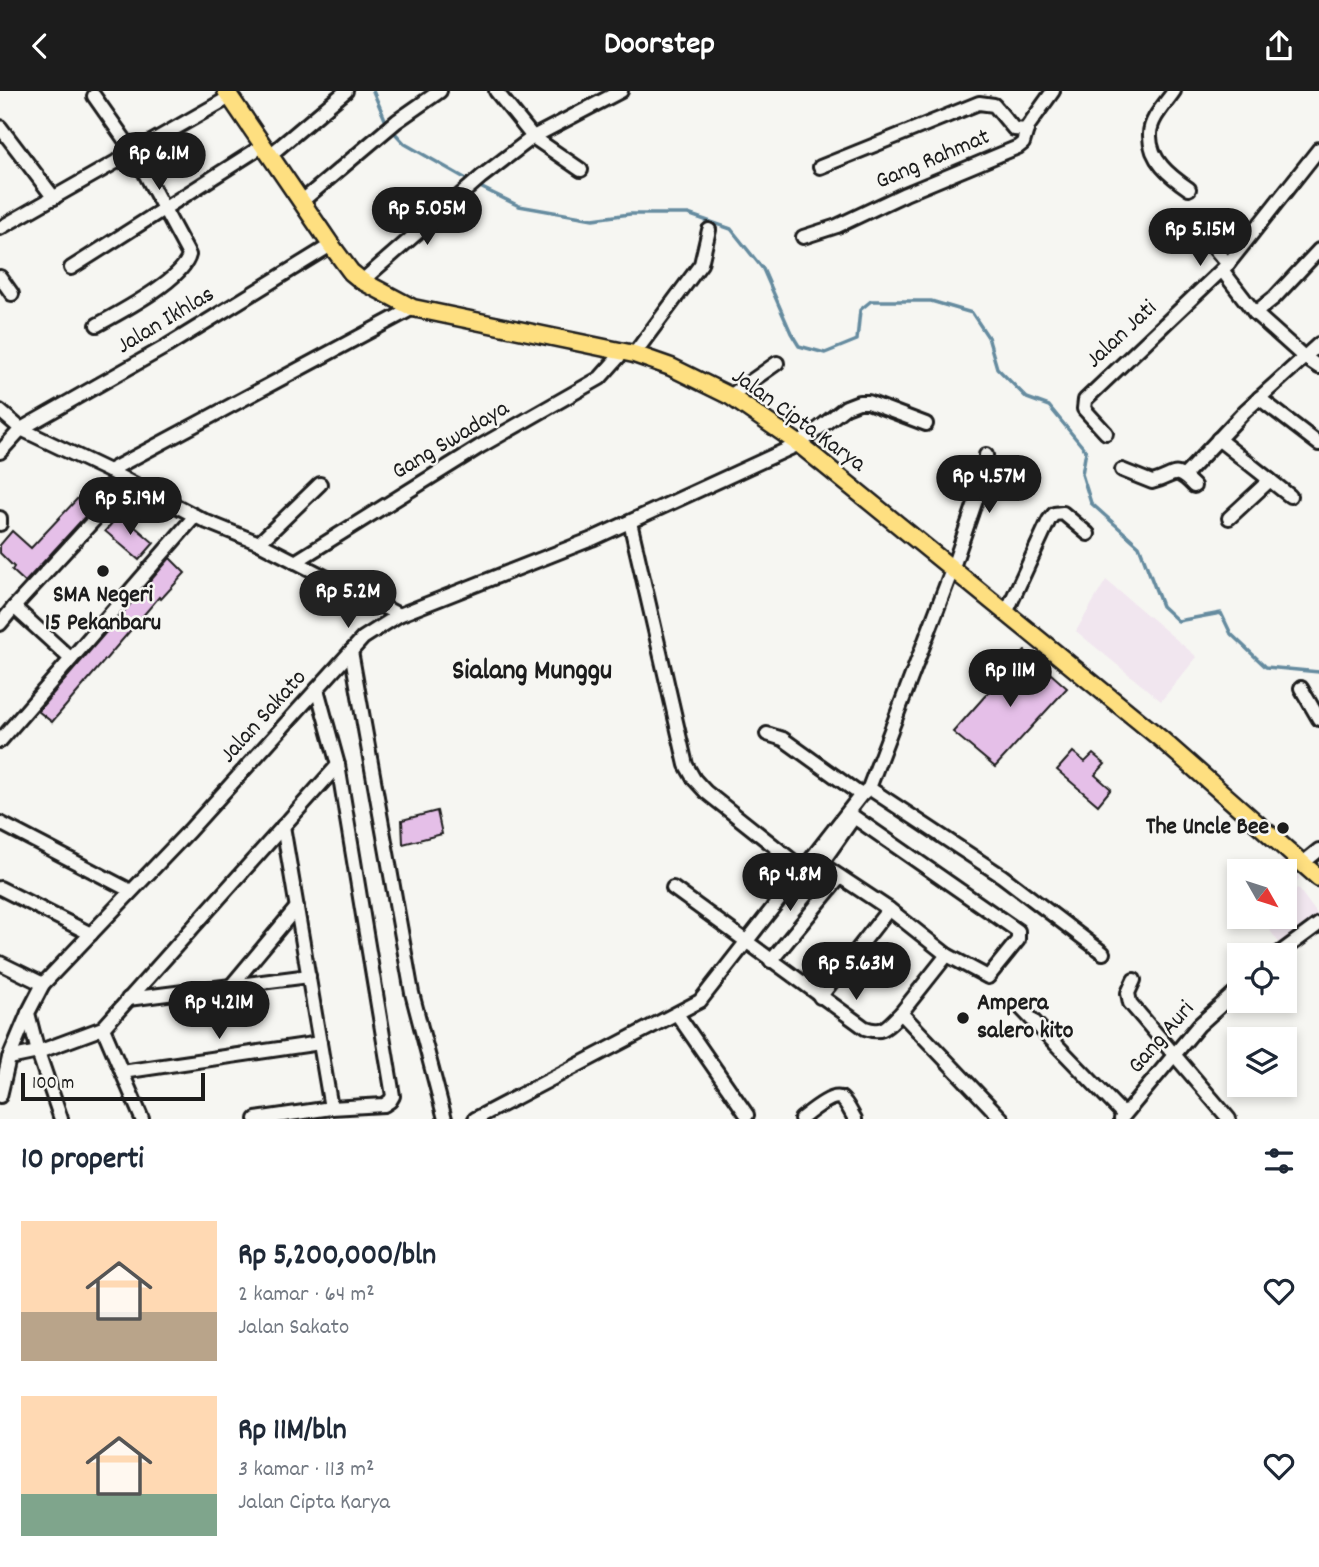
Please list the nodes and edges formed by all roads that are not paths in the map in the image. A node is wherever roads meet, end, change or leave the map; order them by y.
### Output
1 (346, 91) edge
2 (440, 91) edge
3 (496, 91) edge
4 (621, 91) edge
5 (1053, 91) edge
6 (1174, 91) edge
7 (228, 94) edge
8 (94, 96) dead end
9 (0, 127) edge
10 (1027, 130) junction
11 (533, 138) junction
12 (267, 150) junction
13 (134, 153) junction
14 (1317, 159) edge
15 (820, 166) dead end
16 (580, 170) dead end
17 (1189, 189) dead end
18 (54, 198) junction
19 (301, 202) junction
20 (164, 208) junction
21 (0, 228) edge
22 (709, 230) dead end
23 (1202, 234) dead end
24 (803, 237) dead end
25 (331, 245) junction
26 (1319, 250) edge
27 (1225, 267) junction
28 (71, 268) dead end
29 (0, 277) edge
30 (362, 281) junction
31 (12, 294) dead end
32 (413, 308) junction
33 (1255, 313) junction
34 (97, 324) dead end
35 (1319, 344) edge
36 (629, 353) junction
37 (1304, 357) junction
38 (777, 363) dead end
39 (1319, 367) edge
40 (730, 396) junction
41 (1259, 398) junction
42 (0, 411) edge
43 (926, 423) dead end
44 (21, 429) junction
45 (1106, 433) dead end
46 (1219, 439) junction
47 (799, 444) junction
48 (1319, 444) edge
49 (0, 452) edge
50 (986, 455) dead end
51 (1122, 470) dead end
52 (109, 471) junction
53 (1184, 476) junction
54 (1270, 480) junction
55 (129, 482) junction
56 (320, 484) dead end
57 (1194, 486) dead end
58 (1290, 496) dead end
59 (195, 516) junction
60 (0, 518) edge
61 (1229, 518) dead end
62 (630, 521) junction
63 (0, 524) edge
64 (1088, 534) dead end
65 (259, 543) junction
66 (295, 562) junction
67 (952, 570) junction
68 (14, 607) junction
69 (1006, 613) junction
70 (400, 614) junction
71 (0, 624) edge
72 (352, 651) junction
73 (71, 659) junction
74 (1301, 688) dead end
75 (317, 689) junction
76 (1319, 719) edge
77 (767, 734) dead end
78 (0, 741) edge
79 (338, 765) junction
80 (865, 791) junction
81 (0, 823) edge
82 (283, 826) junction
83 (1319, 850) edge
84 (1303, 863) junction
85 (803, 869) junction
86 (840, 877) junction
87 (1319, 878) edge
88 (0, 888) edge
89 (673, 888) dead end
90 (131, 891) junction
91 (297, 907) junction
92 (889, 908) junction
93 (1319, 924) edge
94 (91, 934) junction
95 (746, 943) junction
96 (1294, 943) edge
97 (1103, 953) dead end
98 (947, 955) junction
99 (771, 961) junction
100 (0, 963) edge
101 (309, 976) junction
102 (1134, 981) dead end
103 (43, 984) junction
104 (232, 986) junction
105 (820, 997) junction
106 (128, 999) junction
107 (1227, 1000) edge
108 (1021, 1007) dead end
109 (28, 1013) junction
110 (901, 1013) junction
111 (677, 1014) junction
112 (103, 1028) junction
113 (320, 1043) junction
114 (38, 1052) junction
115 (1175, 1054) junction
116 (9, 1058) junction
117 (122, 1072) junction
118 (0, 1096) edge
119 (331, 1108) junction
120 (747, 1115) dead end
121 (849, 1116) edge
122 (1122, 1117) edge
123 (61, 1119) edge
124 (142, 1119) edge
125 (256, 1119) edge
126 (445, 1119) edge
127 (475, 1119) edge
128 (801, 1119) edge
129 (1002, 1119) edge
130 (1228, 1119) edge

1 - 12 street
2 - 19 street
3 - 11 street
4 - 11 street
5 - 10 street, Gang Rahmat
6 - 17 street
7 - 12 main road, Jalan Cipta Karya
7 - 13 street
8 - 13 street
9 - 18 street
10 - 15 street
10 - 24 street, Gang Rahmat
11 - 16 street
11 - 30 street
12 - 19 main road, Jalan Cipta Karya
12 - 20 street
13 - 18 street
13 - 20 street
14 - 27 street, Jalan Jati
18 - 21 street
19 - 25 main road, Jalan Cipta Karya
20 - 28 street
20 - 34 street
22 - 36 street, Gang Swadaya
23 - 27 street
25 - 30 main road, Jalan Cipta Karya
25 - 44 street, Jalan Ikhlas
26 - 33 street
27 - 33 street
27 - 45 street, Jalan Jati
29 - 31 street
30 - 32 main road, Jalan Cipta Karya
32 - 36 main road, Jalan Cipta Karya
32 - 52 street
33 - 37 street
35 - 37 street
36 - 40 main road, Jalan Cipta Karya
36 - 66 street, Gang Swadaya
37 - 39 street
37 - 41 street
38 - 40 street
40 - 47 main road, Jalan Cipta Karya
41 - 46 street
41 - 48 street
42 - 44 street
43 - 47 street, Jalan Sakato
44 - 49 street, Jalan Ikhlas
44 - 52 street
46 - 53 street
46 - 54 street
47 - 62 street, Jalan Sakato
47 - 67 main road, Jalan Cipta Karya
50 - 67 street
51 - 53 street
52 - 55 street
53 - 57 street
54 - 58 street
54 - 61 street
55 - 59 street
55 - 68 street
56 - 65 street
59 - 65 street
59 - 73 street
60 - 63 street
62 - 70 street, Jalan Sakato
62 - 85 street
64 - 69 street
65 - 66 street
66 - 70 street
67 - 69 main road, Jalan Cipta Karya
67 - 80 street
68 - 71 street
68 - 73 street
69 - 84 main road, Jalan Cipta Karya
70 - 72 street, Jalan Sakato
72 - 75 street, Jalan Sakato
72 - 126 street
73 - 78 street
74 - 76 street
75 - 79 street
75 - 90 street, Jalan Sakato
77 - 80 street
79 - 82 street
79 - 119 street
80 - 85 street
80 - 97 street
81 - 90 street
82 - 91 street
82 - 106 street
83 - 84 street
84 - 87 main road, Jalan Cipta Karya
85 - 95 street
86 - 92 street
86 - 98 street
86 - 99 street
88 - 94 street
89 - 95 street
90 - 94 street, Jalan Sakato
91 - 101 street
91 - 104 street
92 - 98 street
92 - 105 street
93 - 96 street
94 - 103 street, Jalan Sakato
95 - 99 street
95 - 111 street
98 - 110 street
99 - 105 street
100 - 103 street
101 - 104 street
101 - 113 street
102 - 115 street
103 - 109 street, Jalan Sakato
104 - 106 street
105 - 110 street
106 - 112 street
107 - 115 street, Gang Auri
108 - 122 street
109 - 114 street
109 - 116 street, Jalan Sakato
110 - 129 street
111 - 120 street
111 - 127 street
112 - 114 street
112 - 117 street
113 - 117 street
113 - 119 street
114 - 116 street
114 - 123 street
115 - 122 street, Gang Auri
115 - 130 street
116 - 118 street, Jalan Sakato
117 - 124 street
119 - 125 street
121 - 128 street

